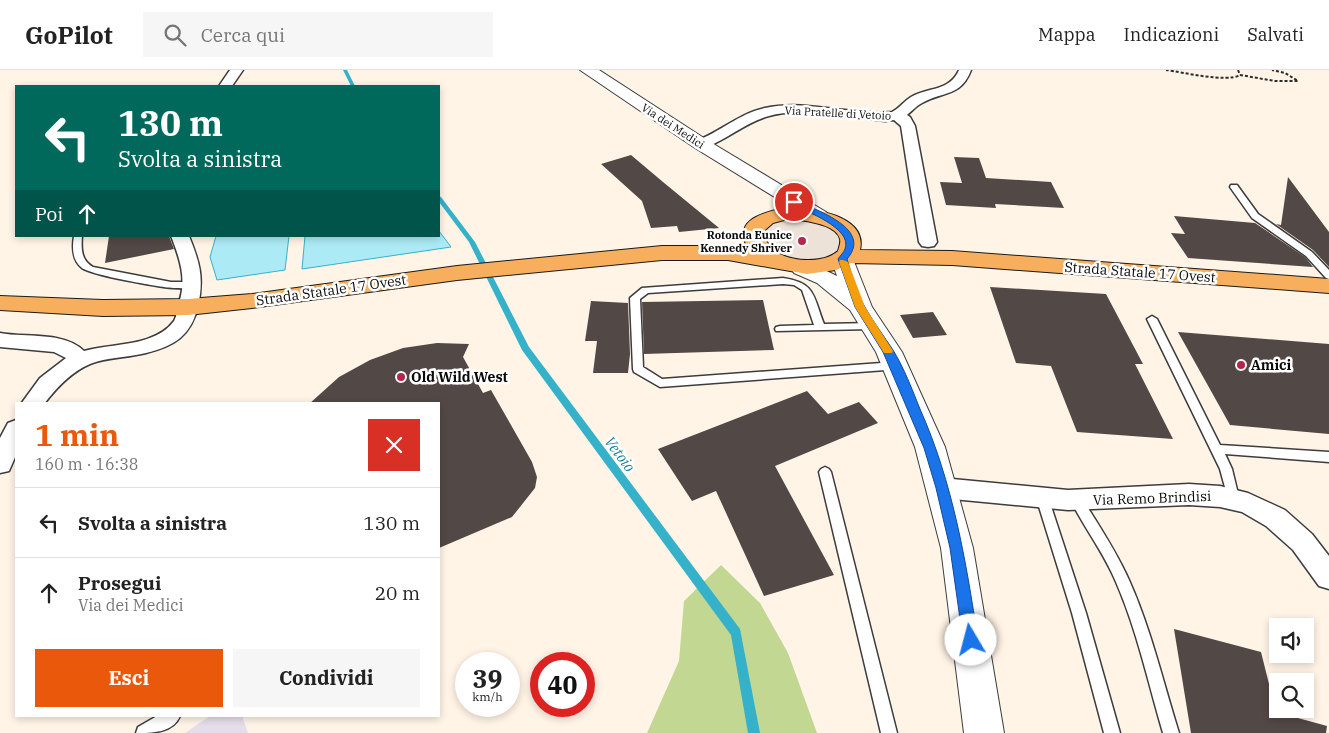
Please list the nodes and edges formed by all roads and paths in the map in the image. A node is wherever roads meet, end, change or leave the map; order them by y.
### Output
1 (237, 70) edge
2 (588, 70) edge
3 (965, 70) edge
4 (1166, 70) edge
5 (1238, 70) edge
6 (1272, 70) edge
7 (1240, 75) junction
8 (227, 85) edge
9 (897, 116) junction
10 (701, 144) junction
11 (758, 180) junction
12 (1234, 187) dead end
13 (819, 216) junction
14 (758, 225) junction
15 (841, 227) junction
16 (78, 237) edge
17 (180, 237) edge
18 (928, 242) dead end
19 (662, 254) junction
20 (844, 258) junction
21 (952, 258) junction
22 (773, 260) junction
23 (802, 268) junction
24 (1329, 276) edge
25 (1329, 286) edge
26 (191, 296) junction
27 (0, 302) edge
28 (866, 316) junction
29 (1152, 319) dead end
30 (820, 328) junction
31 (780, 329) dead end
32 (0, 340) edge
33 (81, 360) junction
34 (895, 366) junction
35 (34, 402) edge
36 (15, 431) edge
37 (1217, 449) junction
38 (1329, 457) edge
39 (0, 464) edge
40 (825, 472) dead end
41 (942, 488) junction
42 (1042, 497) junction
43 (1233, 498) junction
44 (1077, 500) junction
45 (1329, 577) edge
46 (170, 717) edge
47 (144, 733) edge
48 (889, 733) edge
49 (984, 733) edge
50 (1112, 733) edge
51 (1171, 733) edge

1 - 8 street
2 - 10 street, Via dei Medici
3 - 9 street, Via Pratelle di Vetoio
4 - 7 path
5 - 7 path
6 - 7 path
9 - 10 street, Via Pratelle di Vetoio
9 - 18 street
10 - 11 street, Via dei Medici
11 - 13 street, Via dei Medici
11 - 14 street
12 - 24 lane
13 - 14 main road
13 - 15 main road
14 - 19 main road, Strada Statale 17 Ovest
14 - 22 main road
15 - 20 main road
15 - 21 main road, Strada Statale 17 Ovest
16 - 26 lane
17 - 26 street
19 - 22 main road, Strada Statale 17 Ovest
19 - 26 main road, Strada Statale 17 Ovest
20 - 21 main road, Strada Statale 17 Ovest
20 - 23 main road
20 - 28 street
21 - 25 main road, Strada Statale 17 Ovest
22 - 23 main road
23 - 28 street
26 - 27 main road, Strada Statale 17 Ovest
26 - 33 street
28 - 30 lane
28 - 34 street
29 - 37 lane
30 - 31 lane
30 - 34 lane
32 - 33 street
33 - 35 street
34 - 41 street
36 - 39 street
37 - 38 lane
37 - 43 lane
40 - 48 lane
41 - 42 street, Via Remo Brindisi
41 - 49 street
42 - 44 street, Via Remo Brindisi
42 - 50 lane
43 - 44 street, Via Remo Brindisi
43 - 45 street, Via Remo Brindisi
44 - 51 lane
46 - 47 lane

